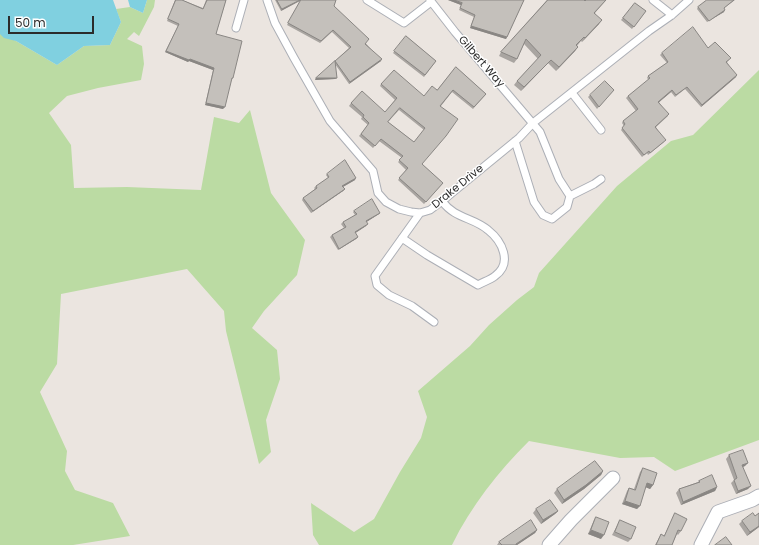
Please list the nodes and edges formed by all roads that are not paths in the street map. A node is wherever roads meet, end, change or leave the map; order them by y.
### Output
1 (244, 0) edge
2 (267, 0) edge
3 (367, 0) edge
4 (654, 0) edge
5 (689, 0) edge
6 (430, 1) edge
7 (672, 15) junction
8 (236, 28) dead end
9 (572, 93) junction
10 (533, 123) junction
11 (601, 130) dead end
12 (515, 141) junction
13 (601, 179) dead end
14 (570, 196) junction
15 (442, 201) junction
16 (420, 213) junction
17 (402, 238) junction
18 (434, 322) dead end
19 (613, 478) dead end
20 (759, 496) edge
21 (549, 545) edge
22 (701, 545) edge

1 - 8 lane
2 - 16 lane, Drake Drive
3 - 6 lane
4 - 7 lane
5 - 7 lane, Drake Drive
6 - 10 lane, Gilbert Way
7 - 9 lane, Drake Drive
9 - 10 lane, Drake Drive
9 - 11 lane
10 - 12 lane, Drake Drive
10 - 14 lane, Gilbert Way
12 - 14 lane
12 - 15 lane, Drake Drive
13 - 14 lane
15 - 16 lane, Drake Drive
15 - 17 lane
16 - 17 lane
17 - 18 lane
19 - 21 street
20 - 22 street

